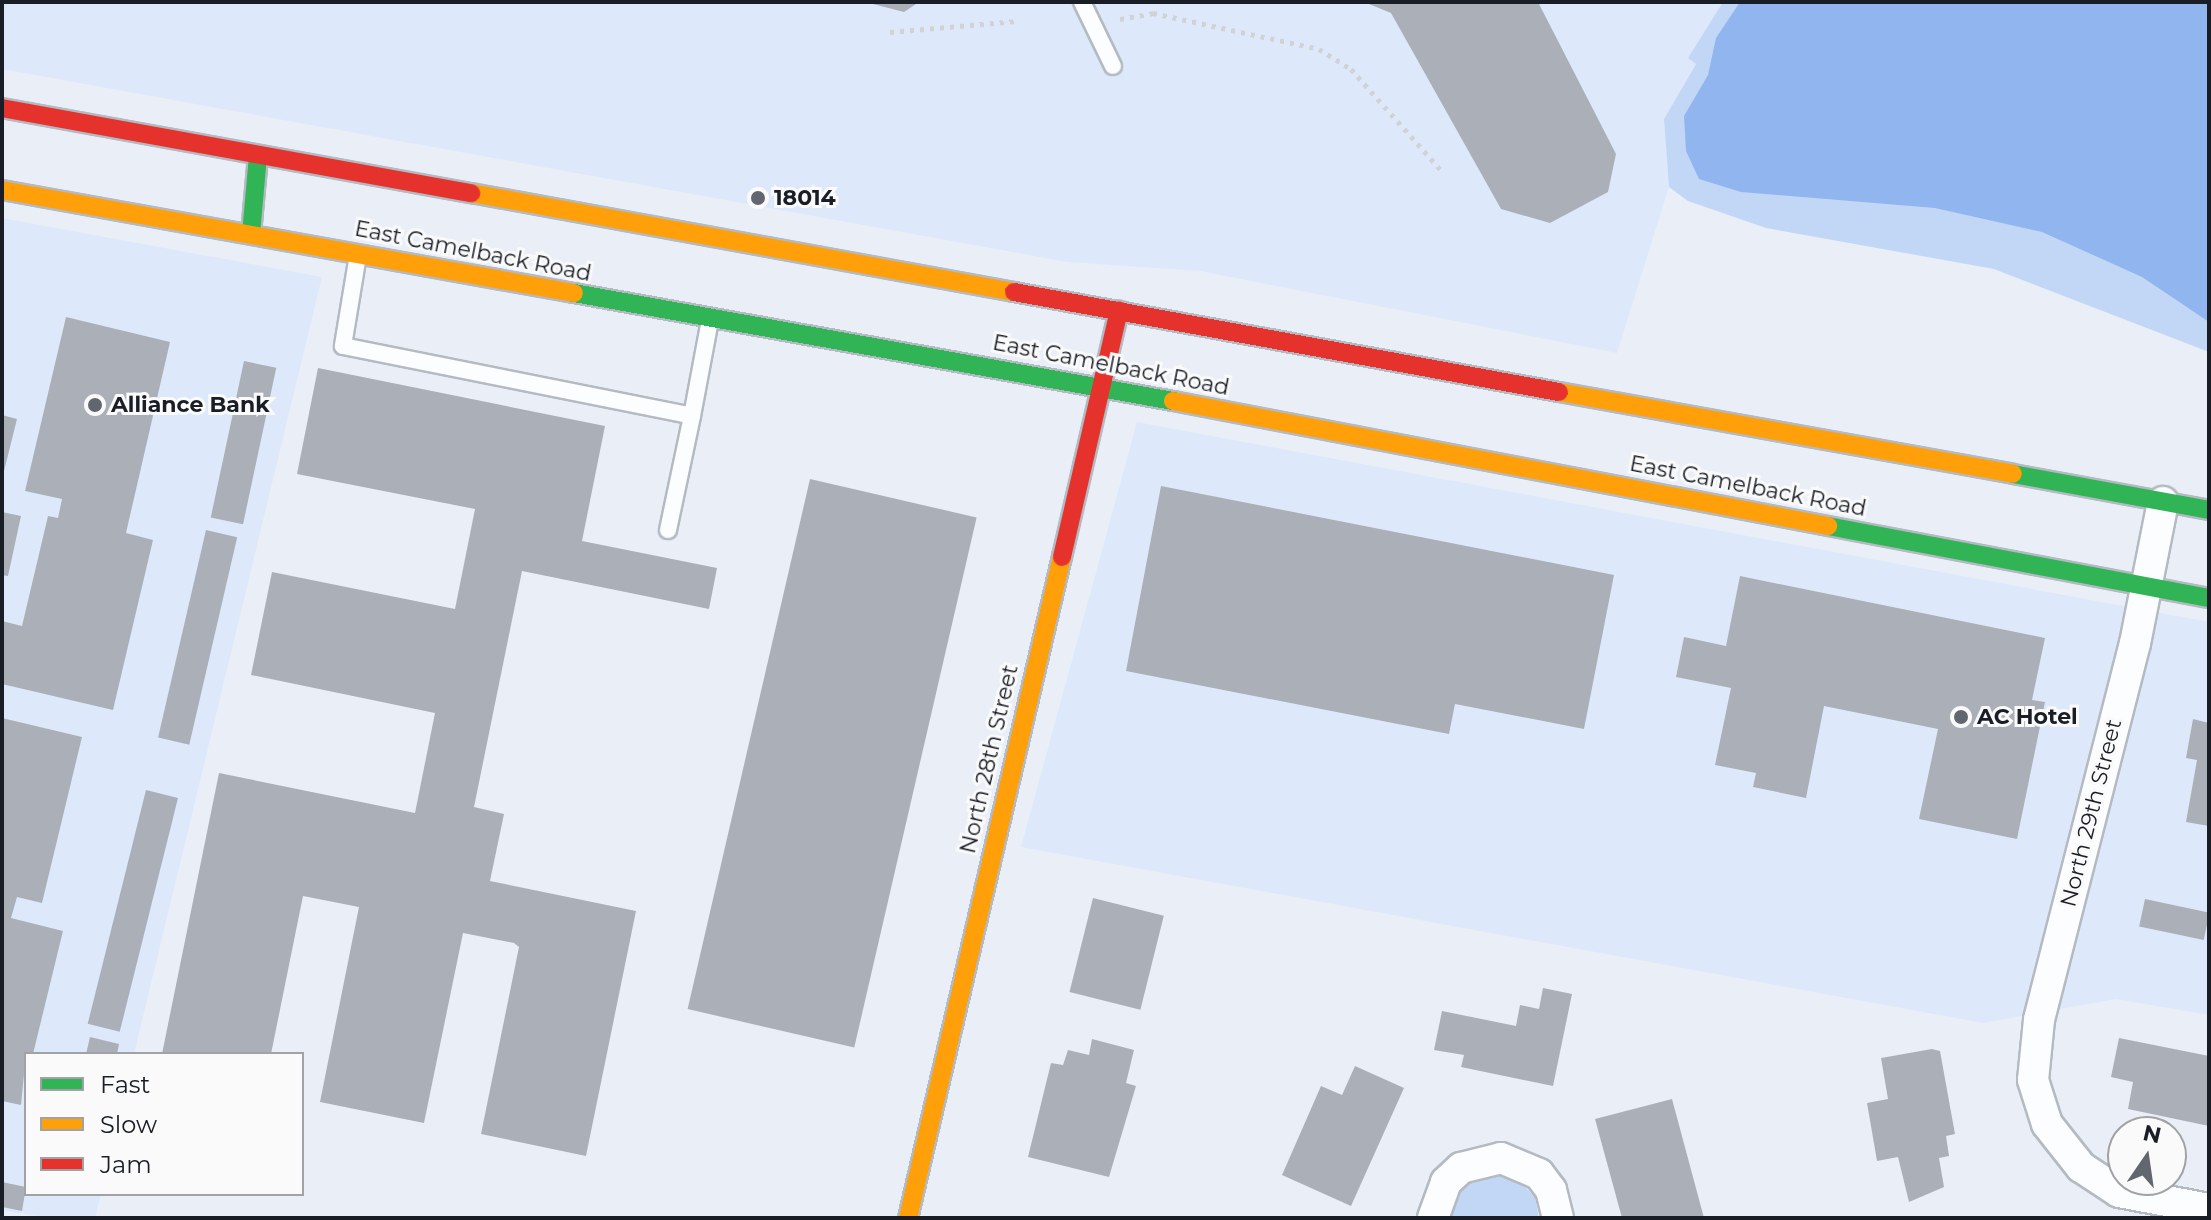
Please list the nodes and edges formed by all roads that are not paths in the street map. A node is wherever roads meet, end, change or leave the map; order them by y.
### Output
1 (1082, 2) edge
2 (1113, 66) dead end
3 (2, 108) edge
4 (258, 156) junction
5 (2, 190) edge
6 (251, 234) junction
7 (359, 254) junction
8 (1119, 311) junction
9 (710, 320) junction
10 (1099, 387) junction
11 (692, 416) junction
12 (2163, 502) junction
13 (2209, 510) edge
14 (668, 530) dead end
15 (2146, 586) junction
16 (2209, 598) edge
17 (2209, 1209) edge
18 (908, 1218) edge
19 (1433, 1218) edge
20 (1558, 1218) edge

1 - 2 lane
3 - 4 main road
4 - 6 main road
4 - 8 main road
5 - 6 main road, East Camelback Road
6 - 7 main road, East Camelback Road
7 - 9 main road, East Camelback Road
7 - 11 lane
8 - 10 main road, North 28th Street
8 - 12 main road
9 - 10 main road, East Camelback Road
9 - 11 lane
10 - 15 main road, East Camelback Road
10 - 18 main road, North 28th Street
11 - 14 lane
12 - 13 main road
12 - 15 street, North 29th Street
15 - 16 main road, East Camelback Road
15 - 17 street, North 29th Street
19 - 20 street

